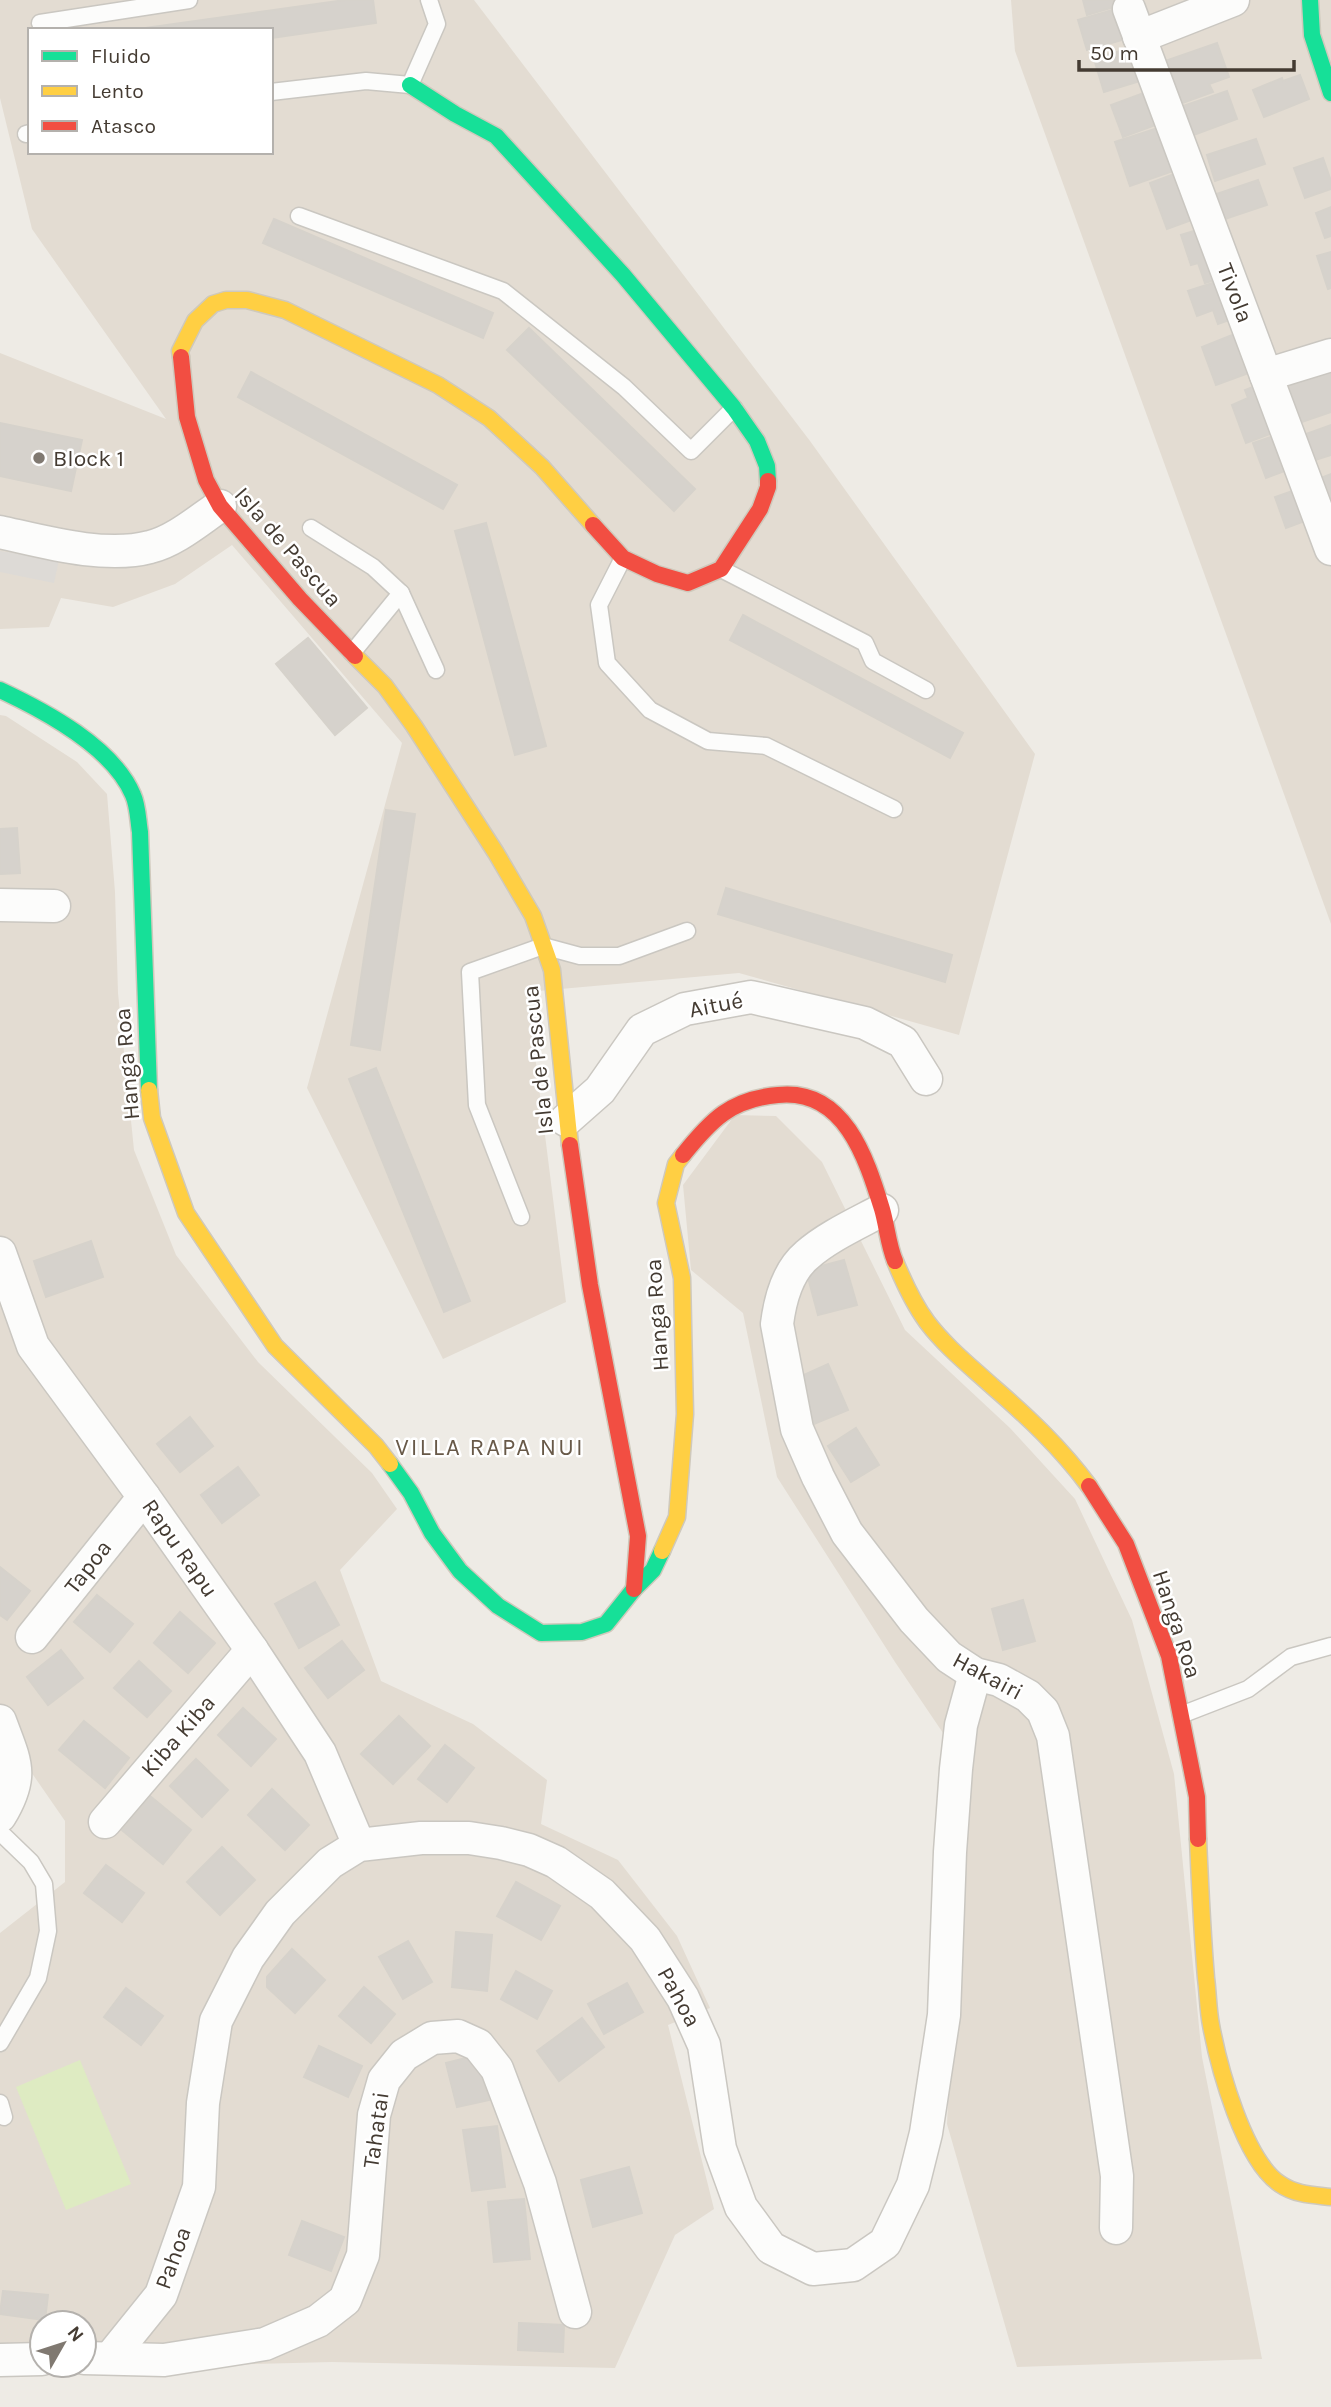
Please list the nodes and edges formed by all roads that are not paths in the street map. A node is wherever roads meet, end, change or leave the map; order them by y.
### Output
1 (189, 0) edge
2 (429, 0) edge
3 (1233, 0) edge
4 (1310, 0) edge
5 (40, 23) dead end
6 (410, 85) junction
7 (273, 92) edge
8 (1331, 93) edge
9 (299, 216) dead end
10 (1331, 355) edge
11 (1266, 375) junction
12 (734, 408) junction
13 (220, 506) junction
14 (311, 528) dead end
15 (0, 532) edge
16 (1331, 549) edge
17 (623, 558) junction
18 (721, 569) junction
19 (401, 593) junction
20 (352, 653) junction
21 (436, 670) dead end
22 (0, 690) edge
23 (926, 690) dead end
24 (894, 809) dead end
25 (0, 905) edge
26 (54, 906) dead end
27 (687, 932) dead end
28 (543, 946) junction
29 (926, 1080) dead end
30 (566, 1120) junction
31 (882, 1210) junction
32 (521, 1217) dead end
33 (1, 1266) edge
34 (144, 1497) junction
35 (634, 1589) junction
36 (32, 1637) dead end
37 (1331, 1646) edge
38 (252, 1650) junction
39 (975, 1674) junction
40 (1181, 1715) junction
41 (0, 1721) edge
42 (0, 1816) edge
43 (105, 1822) dead end
44 (0, 1832) edge
45 (359, 1845) junction
46 (0, 2043) edge
47 (1331, 2197) edge
48 (1116, 2228) dead end
49 (575, 2312) dead end
50 (98, 2358) edge
51 (28, 2359) edge
52 (0, 2360) edge

1 - 5 lane
2 - 6 lane
3 - 11 street, Tivola
4 - 8 street
6 - 7 lane
6 - 12 street
9 - 12 lane
10 - 11 street
11 - 16 street, Tivola
12 - 18 street
13 - 15 street
13 - 17 street, Isla de Pascua
13 - 20 street, Isla de Pascua
14 - 19 lane
17 - 18 street, Isla de Pascua
17 - 24 lane
18 - 23 lane
19 - 20 lane
19 - 21 lane
20 - 28 street, Isla de Pascua
22 - 35 street, Hanga Roa
25 - 26 street
27 - 28 lane
28 - 30 street, Isla de Pascua
28 - 32 lane
29 - 30 street, Aitué
30 - 35 street, Isla de Pascua
31 - 35 street, Hanga Roa
31 - 39 street, Hakairi
31 - 40 street, Hanga Roa
33 - 34 street, Rapu Rapu
34 - 36 street, Tapoa
34 - 38 street, Rapu Rapu
37 - 40 lane
38 - 43 street, Kiba Kiba
38 - 45 street, Rapu Rapu
39 - 45 street, Pahoa
39 - 48 street, Hakairi
40 - 47 street, Hanga Roa
41 - 42 street
44 - 46 lane
45 - 50 street, Pahoa
49 - 50 street, Tahatai
51 - 52 street

